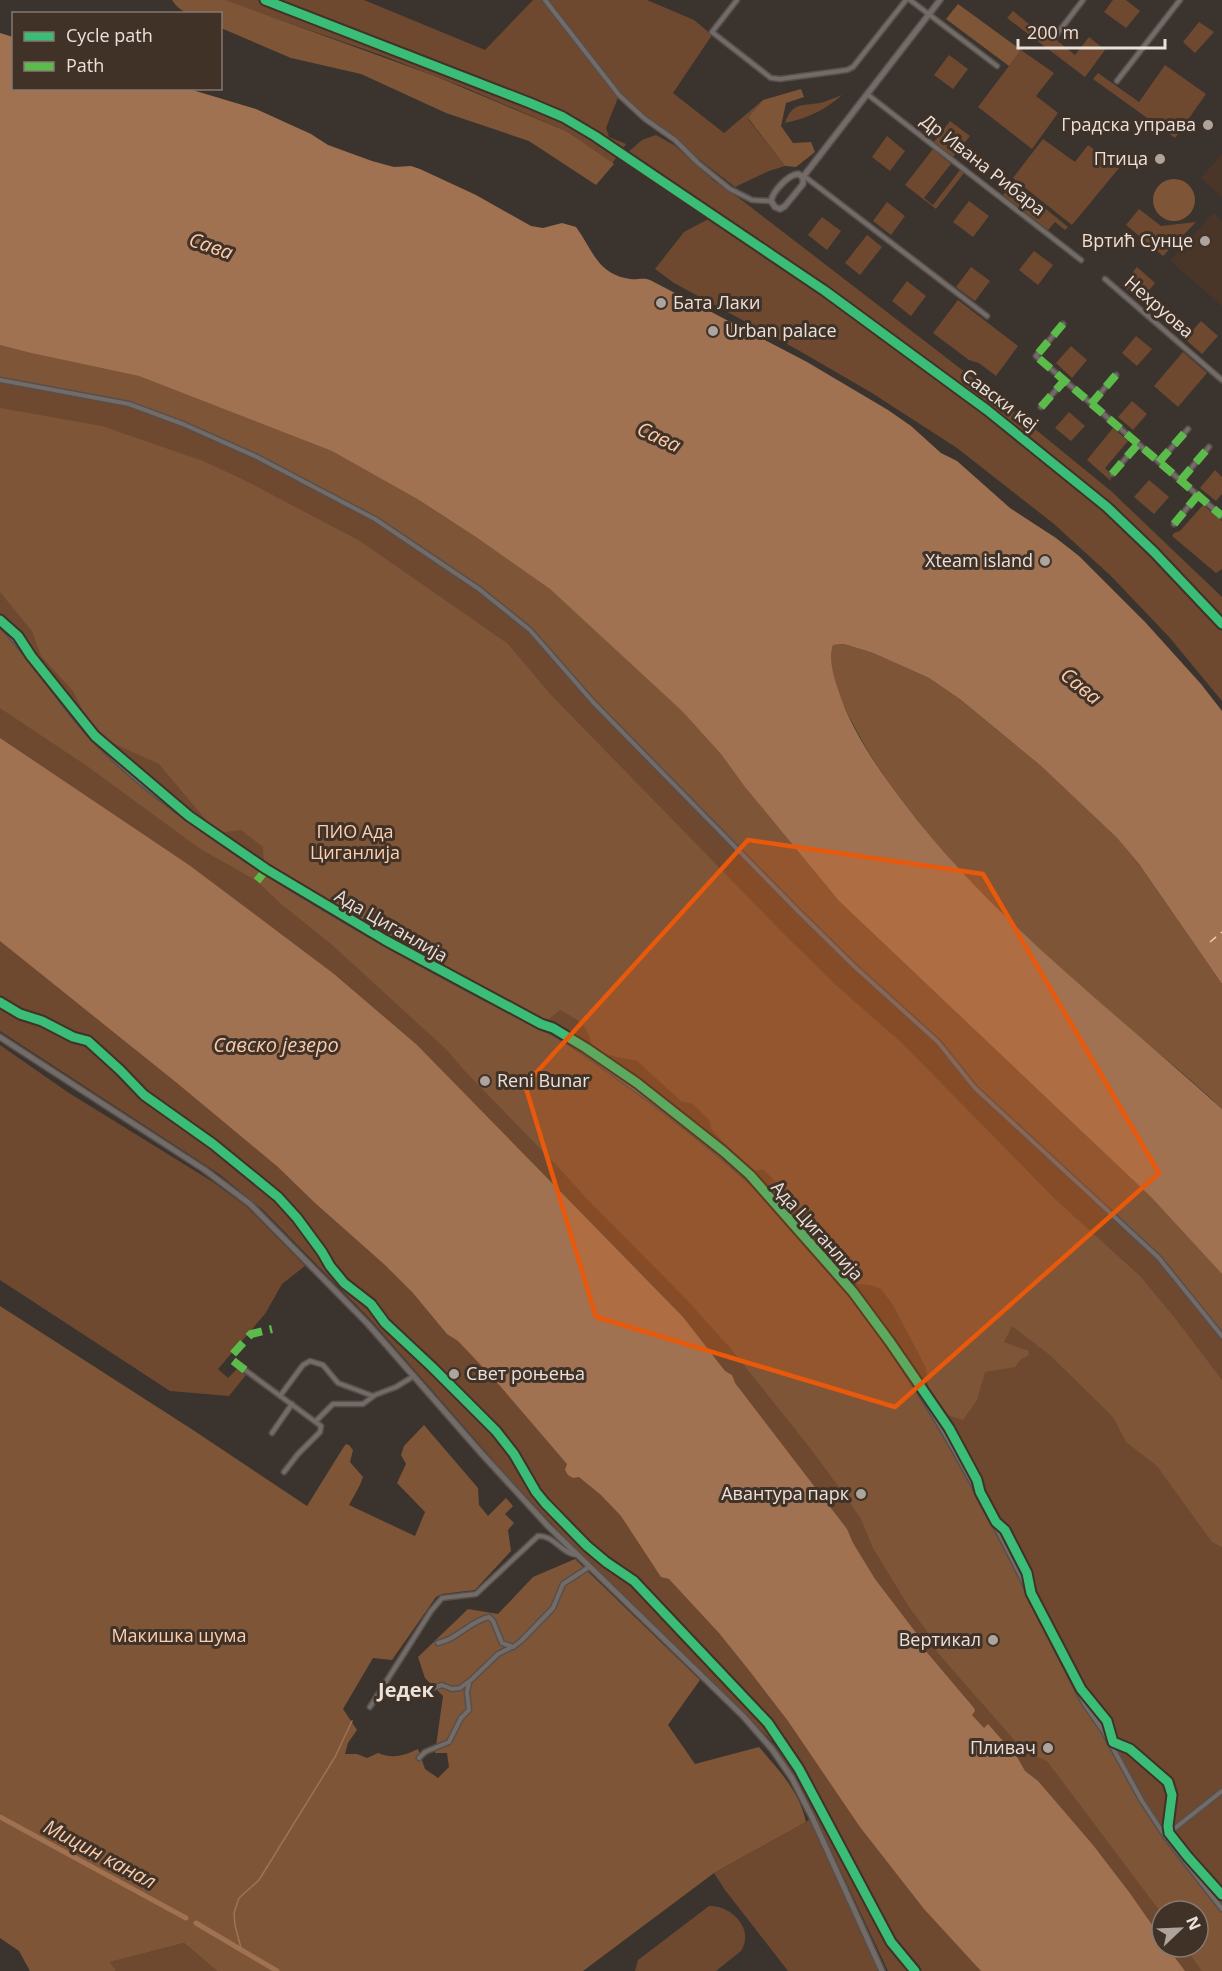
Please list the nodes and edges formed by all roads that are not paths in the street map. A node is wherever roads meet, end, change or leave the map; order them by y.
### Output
1 (545, 0) edge
2 (737, 0) edge
3 (908, 0) edge
4 (940, 0) edge
5 (1083, 0) edge
6 (1180, 0) edge
7 (929, 14) junction
8 (1057, 34) dead end
9 (997, 66) dead end
10 (1117, 81) dead end
11 (867, 94) junction
12 (804, 176) junction
13 (771, 201) junction
14 (1081, 260) dead end
15 (1105, 279) dead end
16 (987, 316) dead end
17 (1063, 324) dead end
18 (1116, 375) dead end
19 (0, 380) edge
20 (1222, 380) edge
21 (1064, 381) junction
22 (1091, 404) junction
23 (1041, 408) dead end
24 (1188, 429) dead end
25 (1138, 444) junction
26 (1209, 447) dead end
27 (1159, 462) junction
28 (1112, 474) dead end
29 (1181, 480) junction
30 (1198, 495) junction
31 (1222, 516) edge
32 (1174, 524) dead end
33 (0, 624) edge
34 (0, 1037) edge
35 (1222, 1336) edge
36 (245, 1370) dead end
37 (414, 1376) junction
38 (280, 1396) junction
39 (373, 1396) junction
40 (292, 1404) junction
41 (316, 1421) junction
42 (273, 1433) dead end
43 (284, 1472) dead end
44 (577, 1555) junction
45 (589, 1567) junction
46 (438, 1643) dead end
47 (513, 1647) junction
48 (471, 1680) junction
49 (421, 1692) dead end
50 (370, 1707) dead end
51 (419, 1758) dead end
52 (1222, 1791) edge
53 (1165, 1836) junction
54 (1222, 1909) edge
55 (882, 1971) edge

1 - 13 street
2 - 3 street
3 - 7 street
4 - 7 street
5 - 8 street
6 - 10 street
7 - 9 street
7 - 11 street
11 - 12 street
11 - 14 street, Др Ивана Рибара
12 - 13 street
12 - 13 street
12 - 16 street
15 - 20 street, Нехруова
17 - 21 street
18 - 22 street
19 - 35 street
21 - 22 street
21 - 23 street
22 - 25 street
24 - 27 street
25 - 27 street
25 - 28 street
26 - 29 street
27 - 29 street
29 - 30 street
30 - 31 street
30 - 32 street
33 - 53 street, Ада Циганлија
34 - 37 street
36 - 38 street
37 - 39 street
37 - 44 street
38 - 39 street
38 - 40 street
39 - 41 street
40 - 41 street
40 - 42 street
41 - 43 street
44 - 45 street
44 - 50 street
45 - 47 street
45 - 55 street
46 - 47 street
47 - 48 street
48 - 49 street
48 - 51 street
52 - 53 street
53 - 54 street, Ада Циганлија

